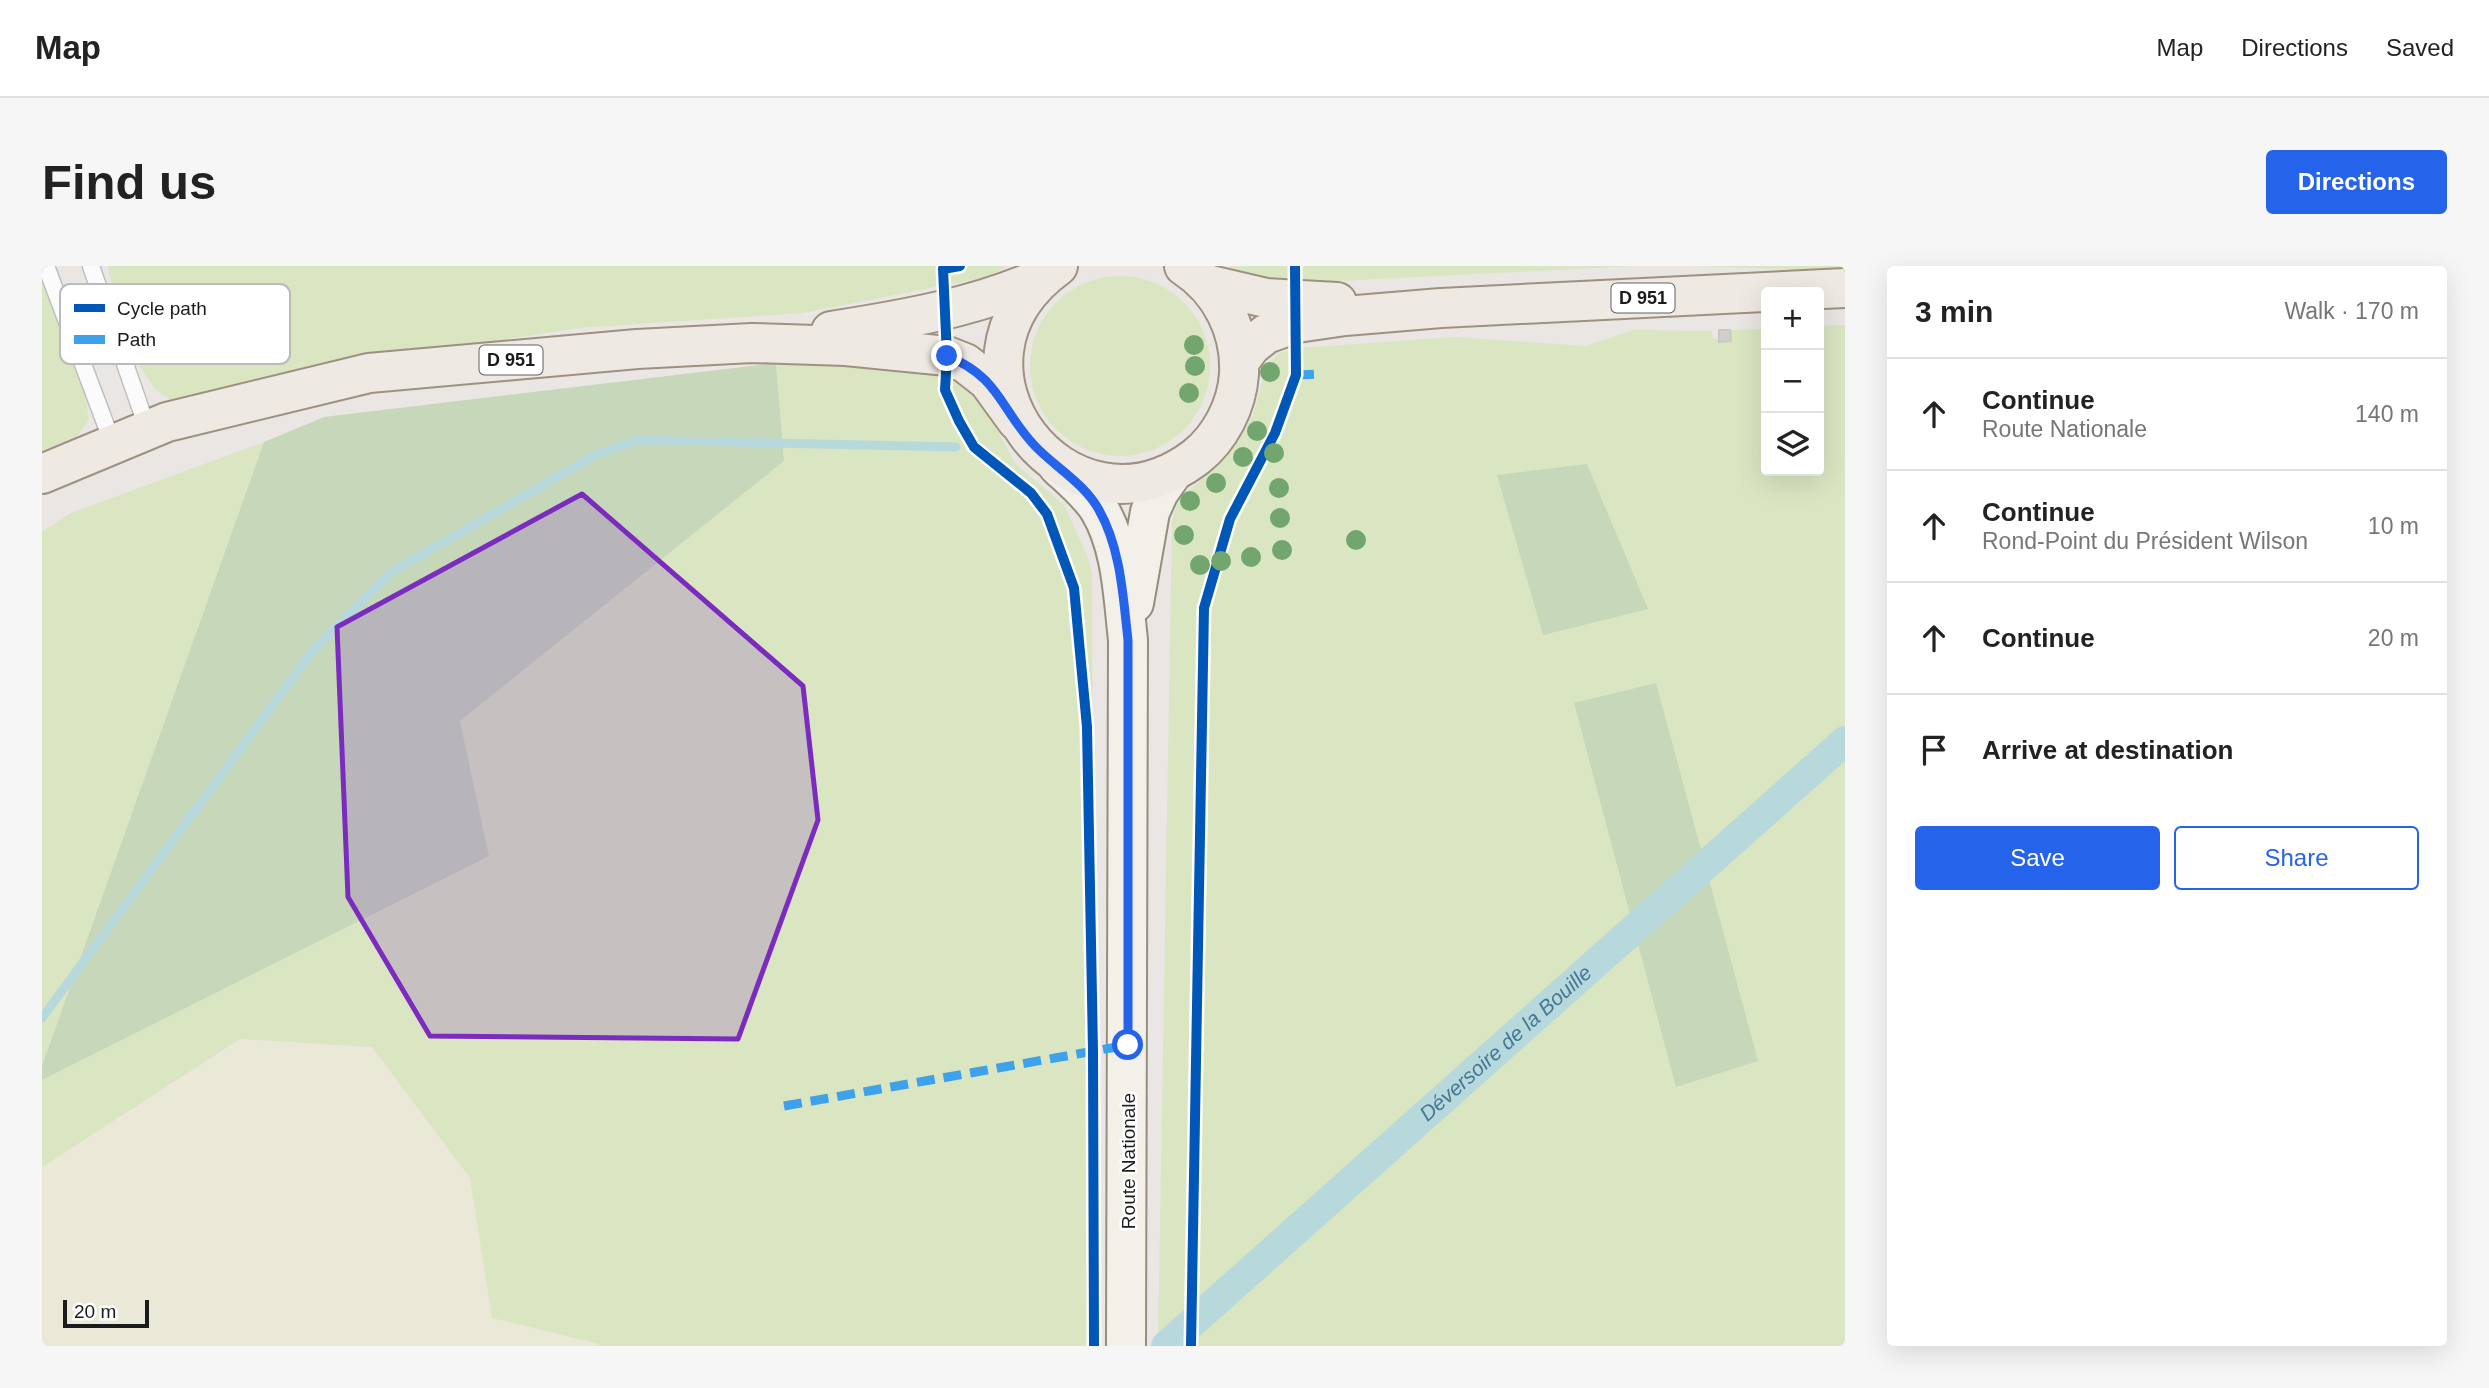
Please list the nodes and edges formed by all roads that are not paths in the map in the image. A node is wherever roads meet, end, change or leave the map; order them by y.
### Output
1 (46, 266) edge
2 (91, 266) edge
3 (1051, 271) edge
4 (1193, 272) edge
5 (97, 284) edge
6 (1845, 288) edge
7 (60, 303) edge
8 (1441, 308) junction
9 (752, 343) junction
10 (1239, 362) junction
11 (83, 364) edge
12 (125, 364) edge
13 (1017, 421) junction
14 (148, 430) junction
15 (113, 444) junction
16 (1059, 466) junction
17 (1173, 472) junction
18 (42, 474) edge
19 (1128, 640) junction
20 (1126, 1346) edge

1 - 7 lane
2 - 5 lane
3 - 9 main road, D 951
3 - 13 main road
4 - 8 main road, D 951
4 - 10 main road
6 - 8 main road, D 951
8 - 10 main road, D 951
9 - 13 main road, D 951
9 - 14 main road, D 951
10 - 17 main road
11 - 15 lane
12 - 14 lane
13 - 16 main road
14 - 15 main road, D 951
15 - 18 main road, D 951
16 - 17 main road
16 - 19 main road, Route Nationale
17 - 19 main road, Route Nationale
19 - 20 main road, Route Nationale

